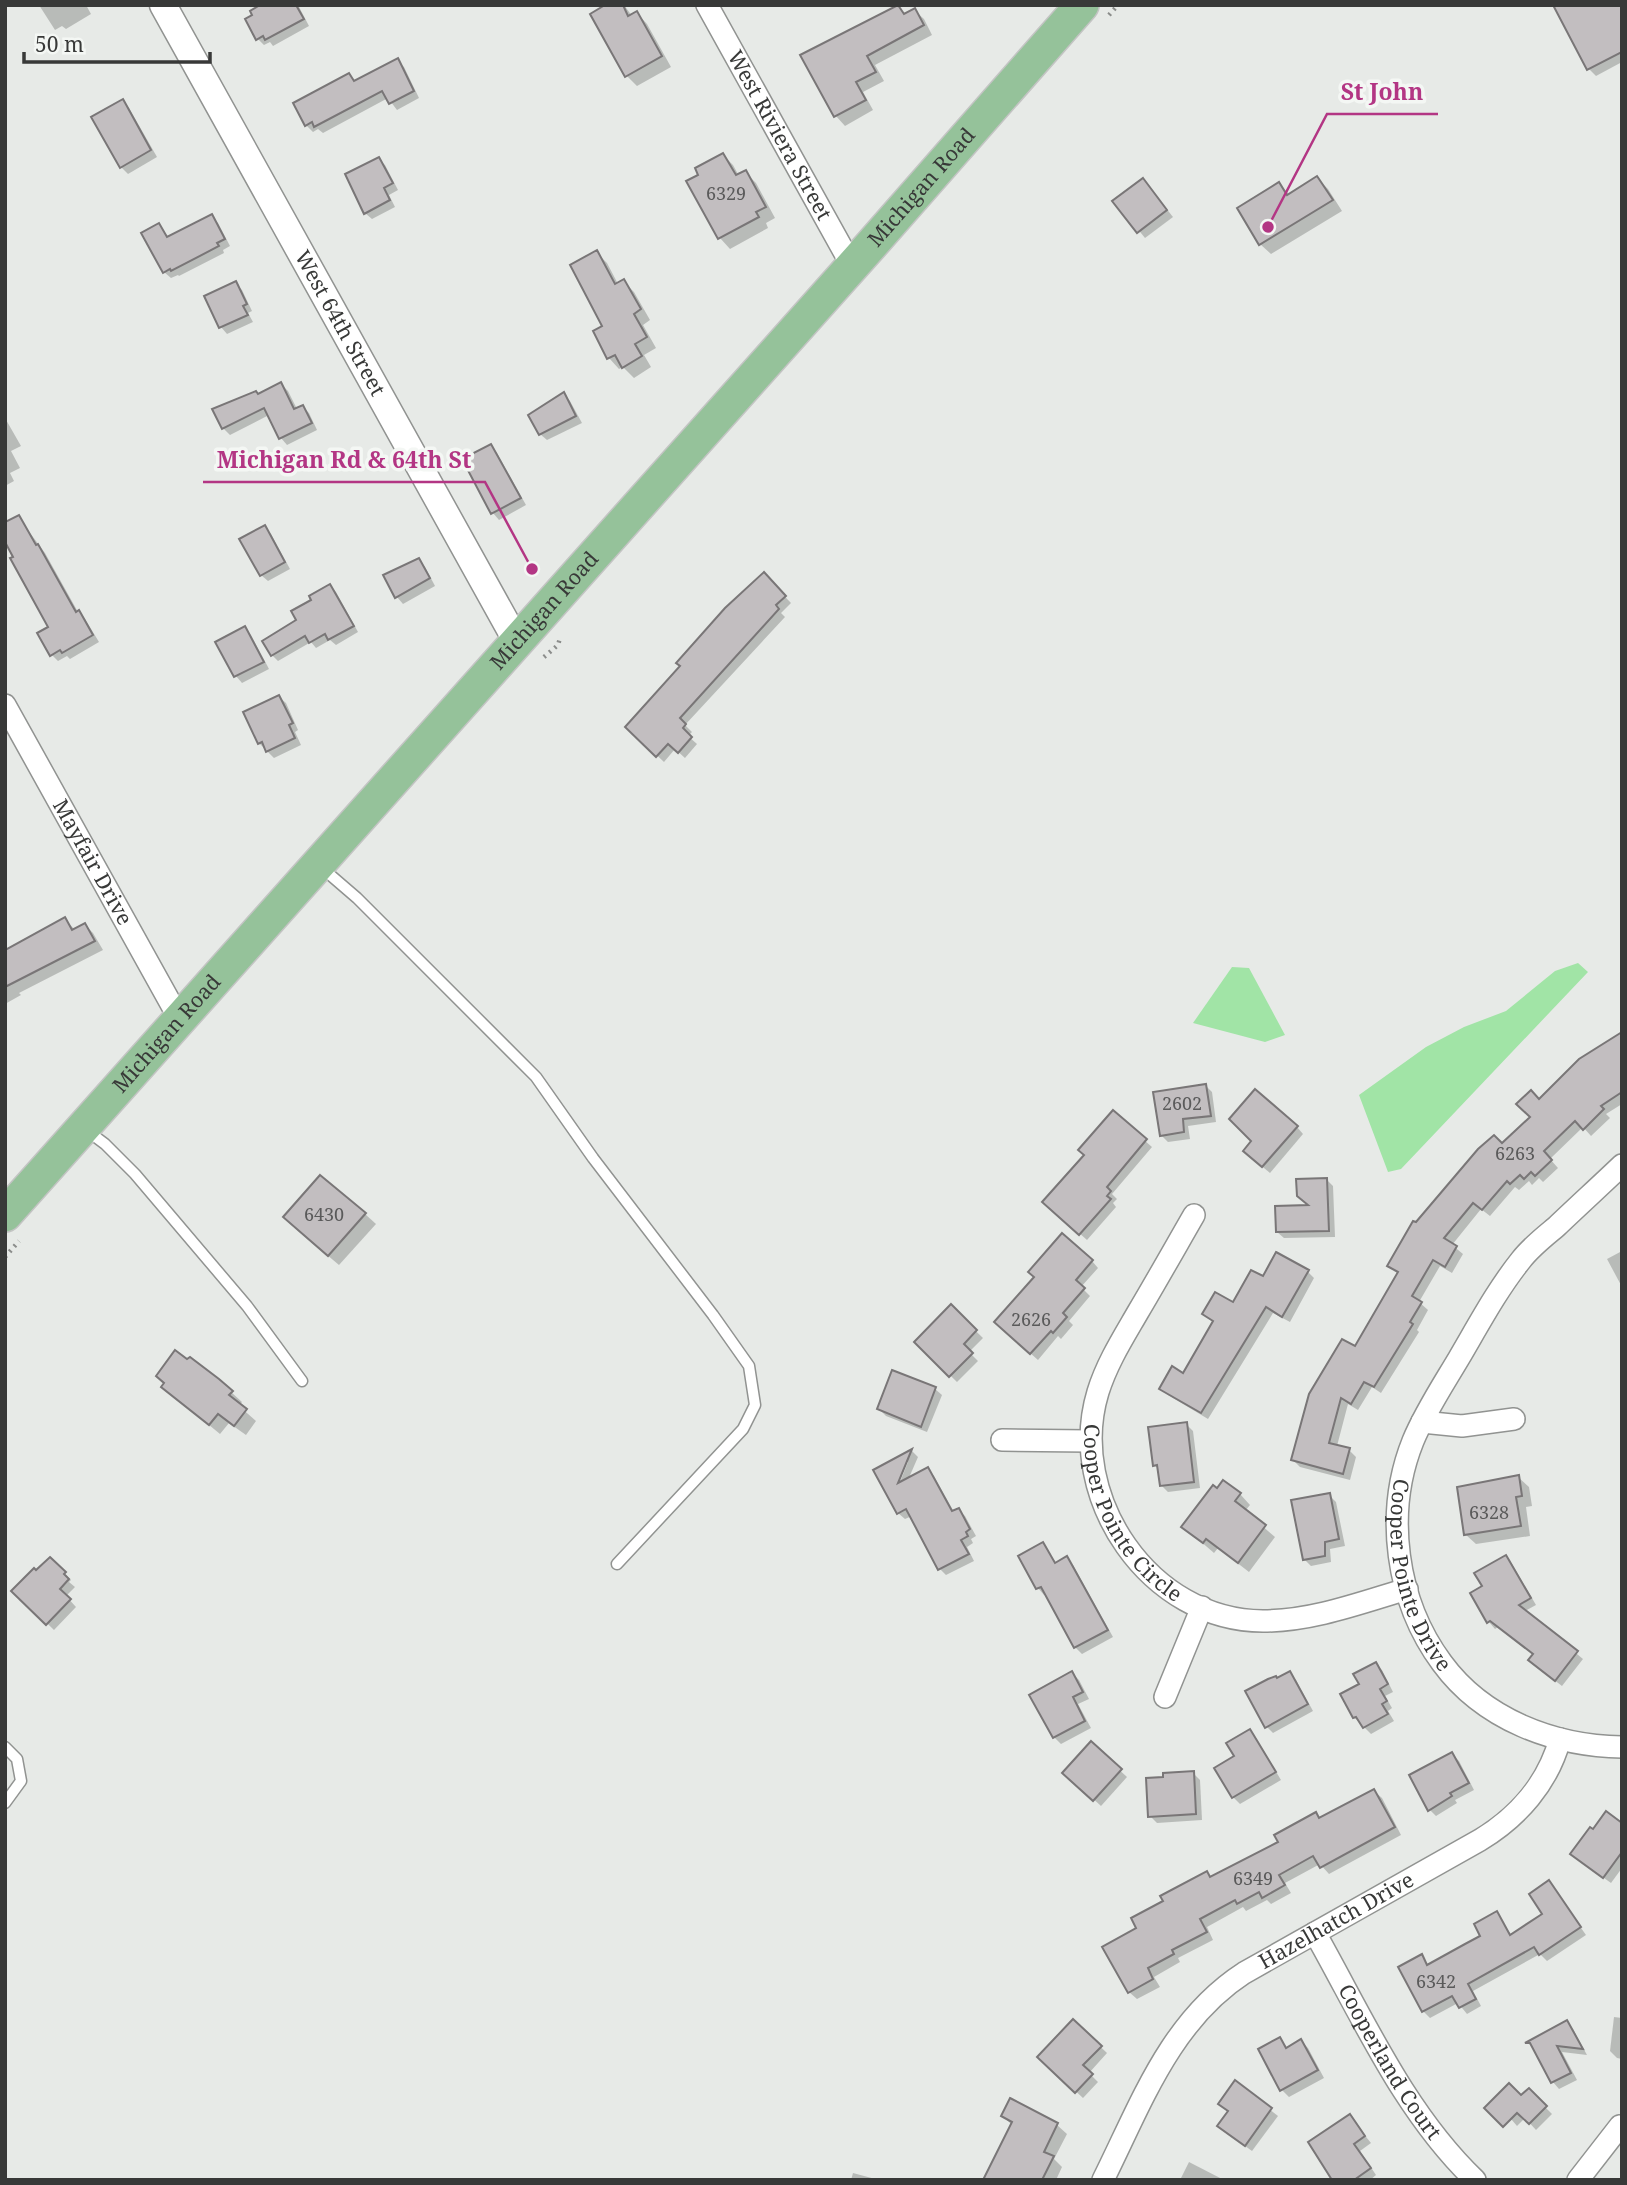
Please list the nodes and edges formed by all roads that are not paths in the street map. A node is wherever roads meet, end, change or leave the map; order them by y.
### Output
1 (163, 5) edge
2 (707, 5) edge
3 (1082, 5) edge
4 (852, 266) junction
5 (517, 642) junction
6 (5, 705) edge
7 (318, 865) junction
8 (180, 1020) junction
9 (84, 1127) junction
10 (1622, 1165) edge
11 (5, 1215) edge
12 (1194, 1215) dead end
13 (302, 1381) dead end
14 (1514, 1419) dead end
15 (1422, 1422) junction
16 (1002, 1440) dead end
17 (1090, 1441) junction
18 (617, 1564) dead end
19 (1407, 1589) junction
20 (1202, 1607) junction
21 (1165, 1697) dead end
22 (1560, 1739) junction
23 (5, 1747) edge
24 (1622, 1747) edge
25 (5, 1803) edge
26 (1315, 1933) junction
27 (1620, 2126) dead end
28 (1103, 2180) edge
29 (1475, 2180) edge
30 (1578, 2180) edge

1 - 5 street, West 64th Street
2 - 4 street, West Riviera Street
3 - 4 main road, Michigan Road
4 - 5 main road, Michigan Road
5 - 7 main road, Michigan Road
6 - 8 street, Mayfair Drive
7 - 8 main road, Michigan Road
7 - 18 lane
8 - 9 main road, Michigan Road
9 - 11 main road, Michigan Road
9 - 13 lane
10 - 15 street, Cooper Pointe Drive
12 - 17 street, Cooper Pointe Circle
14 - 15 street
15 - 19 street, Cooper Pointe Drive
16 - 17 street
17 - 20 street, Cooper Pointe Circle
19 - 20 street, Cooper Pointe Circle
19 - 22 street, Cooper Pointe Drive
20 - 21 street
22 - 24 street
22 - 26 street, Hazelhatch Drive
23 - 25 lane
26 - 28 street, Hazelhatch Drive
26 - 29 street, Cooperland Court
27 - 30 street

